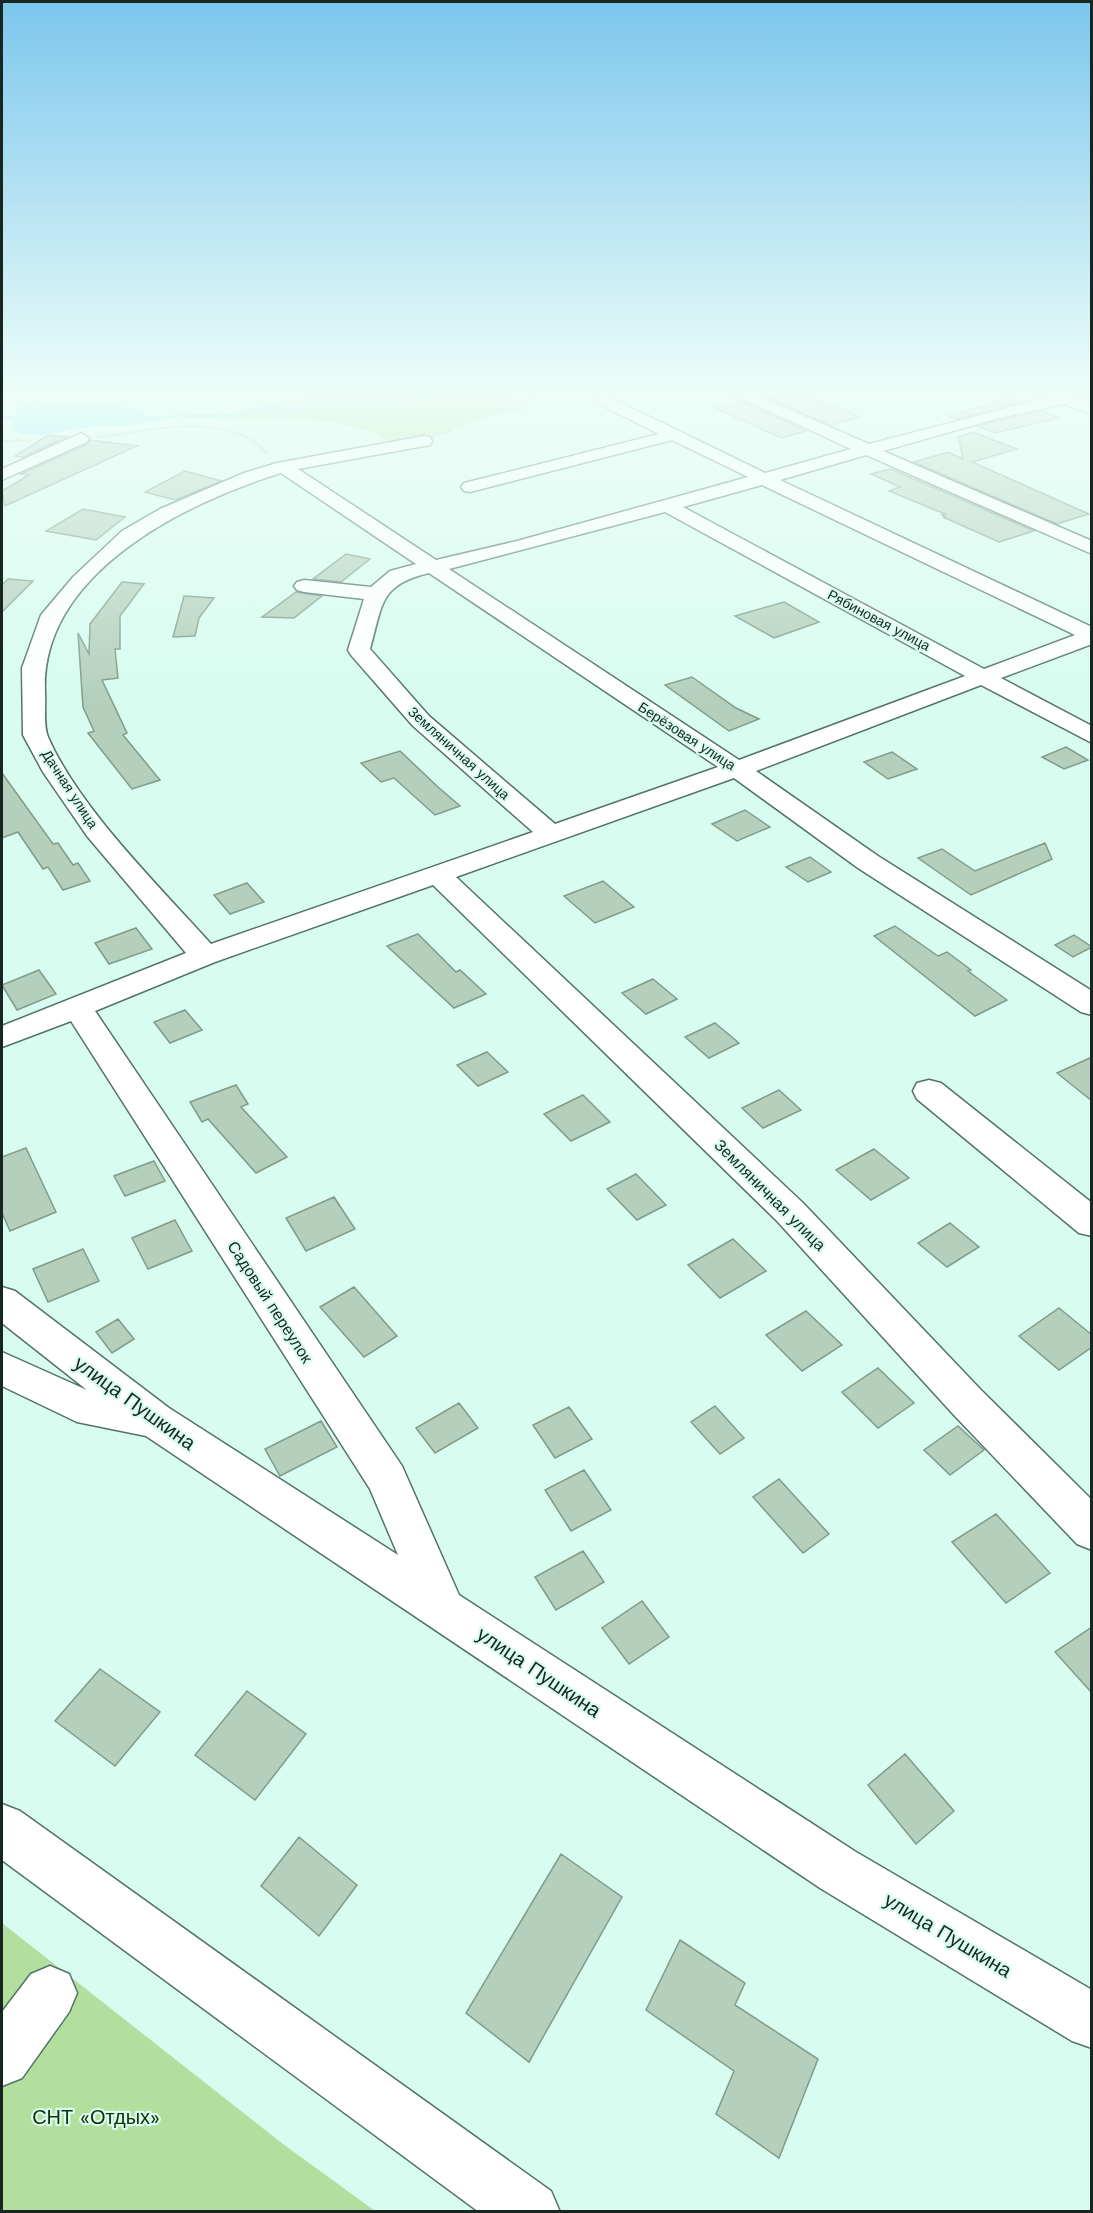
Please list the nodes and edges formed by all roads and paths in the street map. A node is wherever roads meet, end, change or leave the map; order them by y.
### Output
1 (215, 492) edge
2 (319, 492) edge
3 (714, 492) edge
4 (792, 492) edge
5 (964, 492) edge
6 (666, 505) junction
7 (1092, 548) edge
8 (430, 567) junction
9 (304, 586) dead end
10 (376, 594) junction
11 (1092, 635) edge
12 (980, 675) junction
13 (1092, 736) edge
14 (737, 769) junction
15 (550, 833) junction
16 (436, 873) junction
17 (205, 956) junction
18 (1092, 1005) edge
19 (77, 1007) junction
20 (2, 1037) edge
21 (929, 1091) dead end
22 (1092, 1223) edge
23 (2, 1302) edge
24 (2, 1368) edge
25 (155, 1420) junction
26 (1092, 1530) edge
27 (442, 1608) junction
28 (2, 1829) edge
29 (50, 1993) dead end
30 (1092, 2021) edge
31 (2, 2058) edge
32 (531, 2211) edge

1 - 17 street, Дачная улица
2 - 8 street, Берёзовая улица
3 - 6 street
4 - 11 street
5 - 7 street
6 - 8 street
6 - 12 street, Рябиновая улица
8 - 10 street
8 - 14 street, Берёзовая улица
9 - 10 street
10 - 15 street, Земляничная улица
11 - 12 street
12 - 13 street, Рябиновая улица
12 - 14 street
14 - 15 street
14 - 18 street, Берёзовая улица
15 - 16 street
16 - 17 street
16 - 26 street, Земляничная улица
17 - 19 street
19 - 20 street
19 - 27 street, Садовый переулок
21 - 22 street
23 - 25 street, улица Пушкина
24 - 25 street
25 - 27 street, улица Пушкина
27 - 30 street, улица Пушкина
28 - 32 street
29 - 31 street

